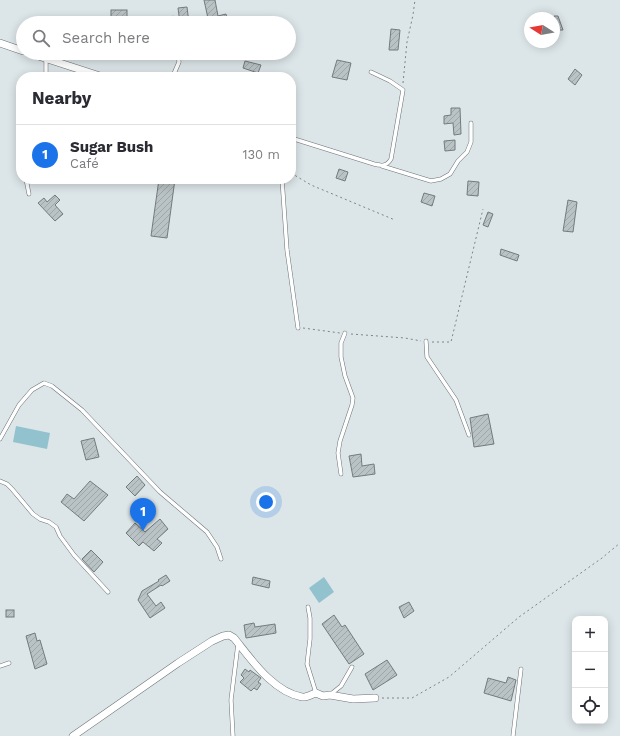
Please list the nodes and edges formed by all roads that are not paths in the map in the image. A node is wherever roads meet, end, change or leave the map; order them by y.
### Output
1 (0, 43) edge
2 (16, 49) edge
3 (46, 60) edge
4 (52, 60) edge
5 (178, 60) edge
6 (46, 72) edge
7 (88, 72) edge
8 (174, 72) edge
9 (371, 72) dead end
10 (471, 123) dead end
11 (296, 140) edge
12 (379, 165) junction
13 (27, 184) edge
14 (282, 184) edge
15 (29, 194) dead end
16 (298, 328) road end
17 (345, 333) road end
18 (426, 341) road end
19 (469, 435) dead end
20 (0, 440) edge
21 (341, 474) dead end
22 (0, 481) edge
23 (220, 559) dead end
24 (108, 592) dead end
25 (308, 608) dead end
26 (238, 643) junction
27 (9, 663) dead end
28 (0, 666) edge
29 (352, 667) dead end
30 (521, 669) dead end
31 (316, 693) junction
32 (330, 695) junction
33 (375, 698) road end
34 (73, 736) edge
35 (233, 736) edge
36 (513, 736) edge

1 - 2 street
3 - 6 lane
4 - 7 street
5 - 8 lane
9 - 12 lane
10 - 12 lane
11 - 12 lane
13 - 15 lane
14 - 16 lane
17 - 21 lane
18 - 19 lane
20 - 23 lane
22 - 24 lane
25 - 31 lane
26 - 31 street
26 - 34 street
26 - 35 lane
27 - 28 lane
29 - 32 lane
30 - 36 lane
31 - 32 street
32 - 33 street

